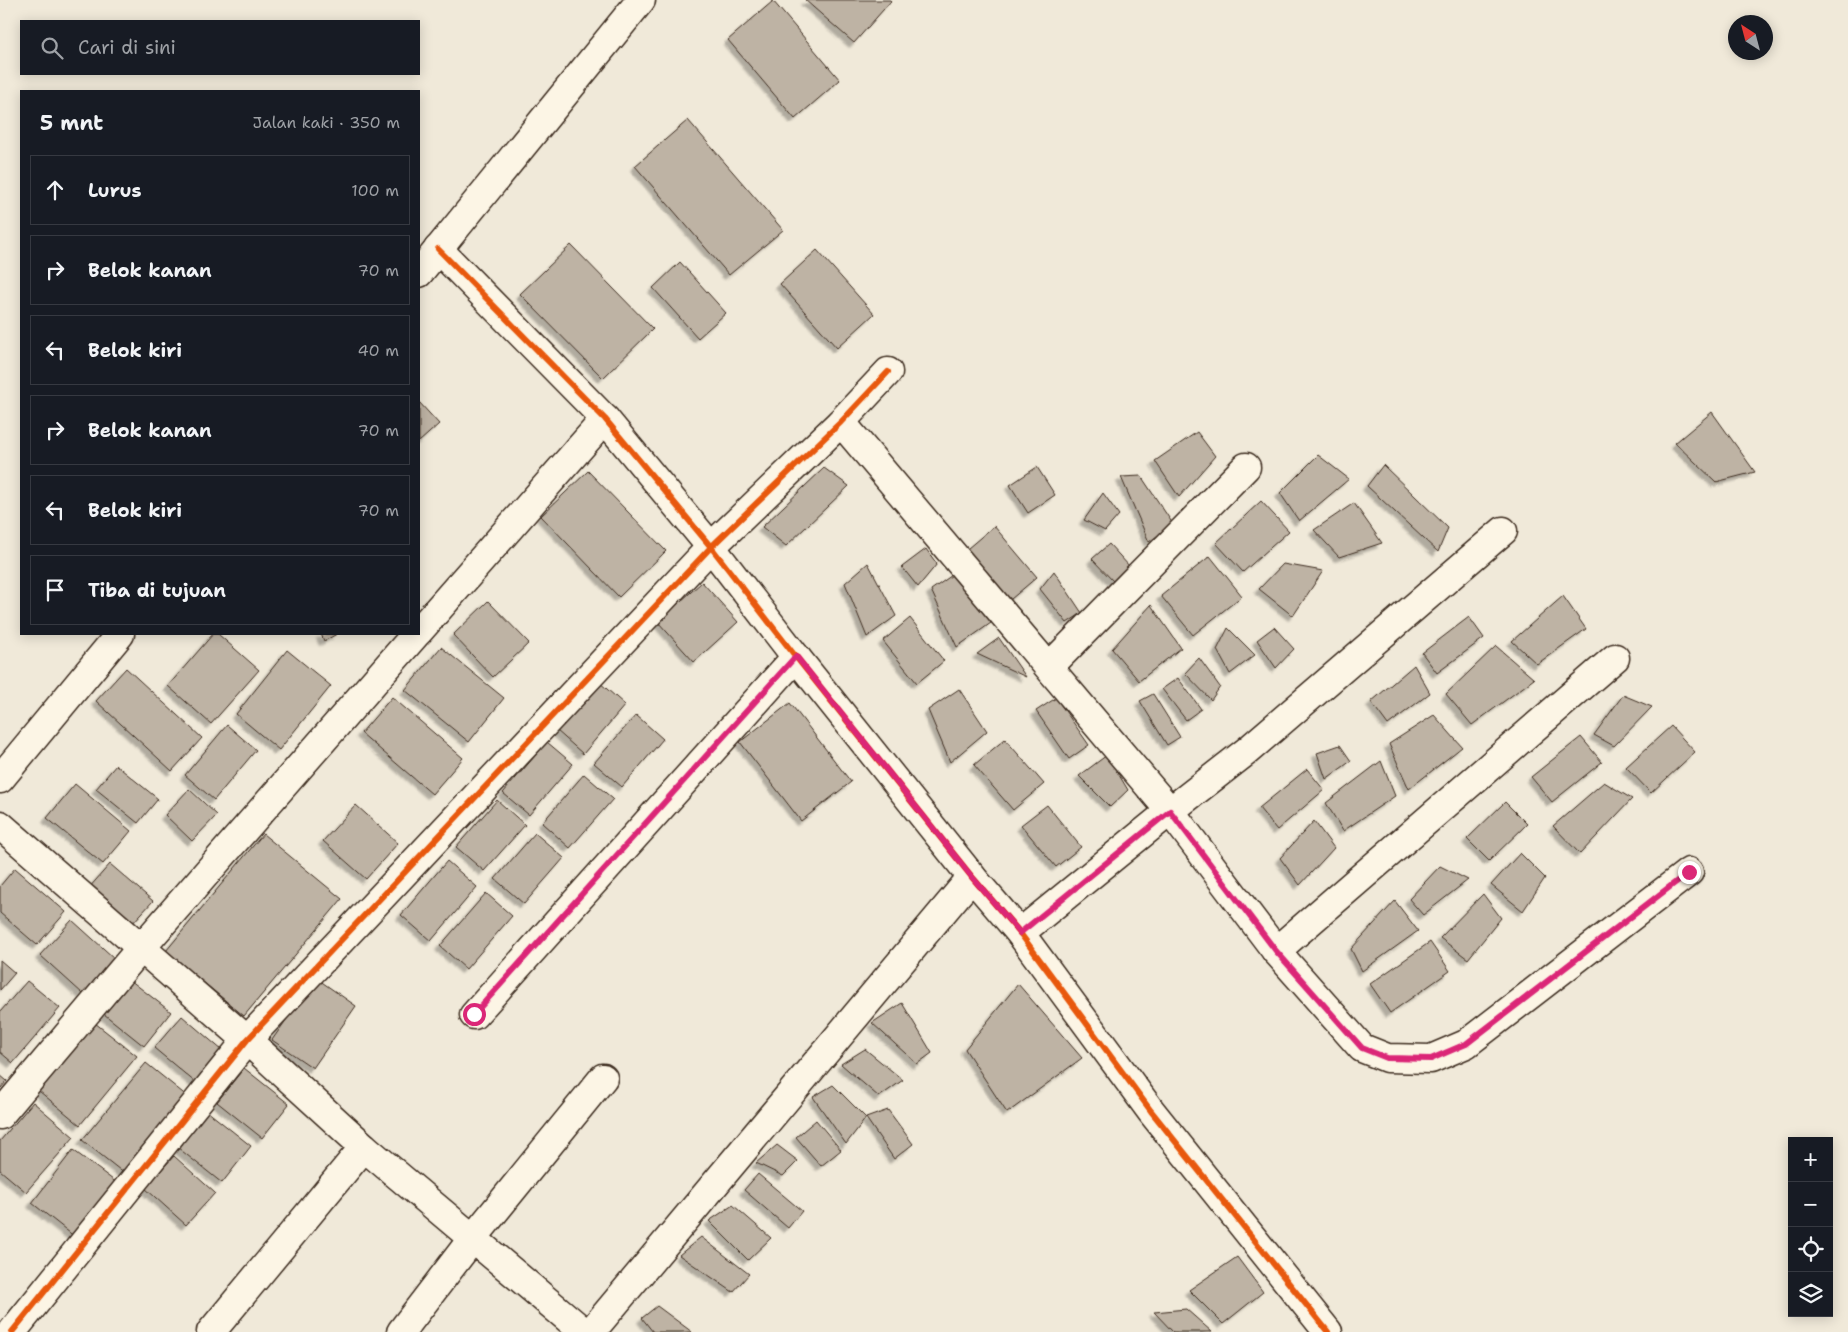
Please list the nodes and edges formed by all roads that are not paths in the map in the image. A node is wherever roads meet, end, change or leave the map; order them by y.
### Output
1 (641, 0) edge
2 (438, 250) junction
3 (420, 272) edge
4 (888, 372) dead end
5 (605, 419) junction
6 (841, 422) junction
7 (1246, 467) dead end
8 (1503, 531) dead end
9 (711, 547) junction
10 (420, 630) edge
11 (119, 635) edge
12 (415, 635) edge
13 (796, 656) junction
14 (1615, 658) dead end
15 (1049, 667) junction
16 (0, 779) edge
17 (1170, 811) junction
18 (0, 825) edge
19 (1689, 872) dead end
20 (972, 877) junction
21 (1020, 933) junction
22 (141, 948) junction
23 (1276, 951) junction
24 (474, 1014) dead end
25 (247, 1040) junction
26 (603, 1078) dead end
27 (0, 1115) edge
28 (364, 1147) junction
29 (473, 1238) junction
30 (12, 1332) edge
31 (211, 1332) edge
32 (401, 1332) edge
33 (584, 1332) edge
34 (591, 1332) edge
35 (1328, 1332) edge

1 - 2 main road
2 - 3 main road
2 - 5 main road
4 - 6 main road
5 - 9 main road
5 - 10 main road
6 - 9 main road
6 - 15 main road
7 - 15 main road
8 - 17 main road
9 - 13 main road
9 - 25 main road
11 - 16 main road
12 - 22 main road
13 - 20 main road
13 - 24 main road
14 - 23 main road
15 - 17 main road
17 - 21 main road
17 - 23 main road
18 - 22 main road
19 - 23 main road
20 - 21 main road
20 - 34 main road
21 - 35 main road
22 - 25 main road
22 - 27 main road
25 - 28 main road
25 - 30 main road
26 - 29 main road
28 - 29 main road
28 - 31 main road
29 - 32 main road
29 - 33 main road

